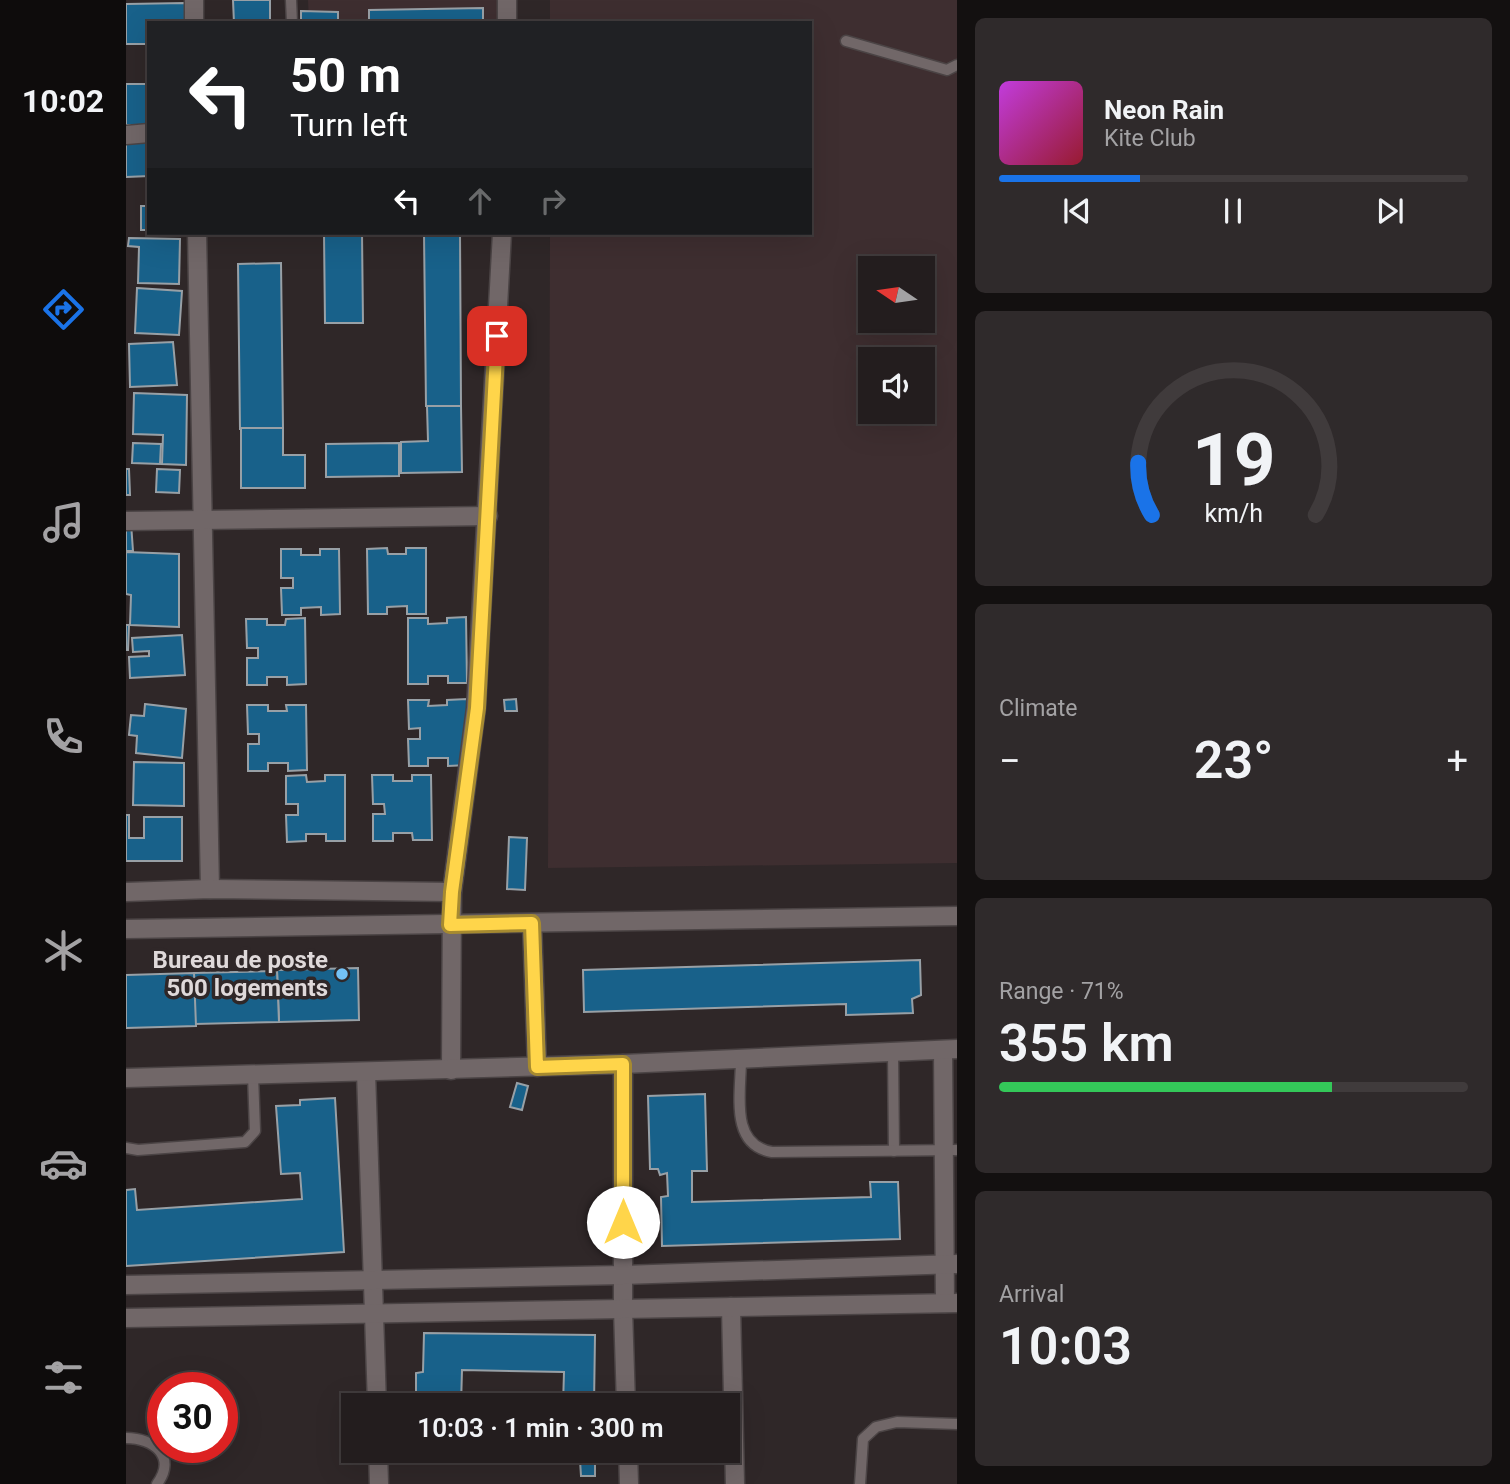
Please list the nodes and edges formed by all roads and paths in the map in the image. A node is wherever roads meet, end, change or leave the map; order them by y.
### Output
1 (194, 0) edge
2 (291, 0) edge
3 (508, 0) edge
4 (194, 21) edge
5 (292, 21) edge
6 (507, 21) edge
7 (846, 41) dead end
8 (957, 65) edge
9 (147, 133) edge
10 (126, 135) edge
11 (197, 235) edge
12 (502, 235) edge
13 (488, 516) junction
14 (204, 520) junction
15 (126, 521) edge
16 (210, 889) junction
17 (126, 892) edge
18 (452, 892) junction
19 (957, 916) edge
20 (532, 923) junction
21 (450, 925) junction
22 (126, 929) edge
23 (950, 1049) edge
24 (893, 1052) junction
25 (741, 1059) junction
26 (623, 1064) junction
27 (537, 1067) junction
28 (451, 1070) junction
29 (366, 1072) junction
30 (253, 1075) junction
31 (126, 1078) edge
32 (126, 1148) edge
33 (950, 1150) edge
34 (894, 1151) junction
35 (951, 1264) edge
36 (623, 1275) junction
37 (374, 1280) junction
38 (126, 1285) edge
39 (951, 1303) edge
40 (731, 1307) junction
41 (623, 1309) junction
42 (376, 1313) junction
43 (126, 1318) edge
44 (377, 1393) edge
45 (626, 1393) edge
46 (957, 1424) edge
47 (126, 1438) edge
48 (378, 1463) edge
49 (628, 1463) edge
50 (157, 1484) edge
51 (379, 1484) edge
52 (629, 1484) edge
53 (735, 1484) edge
54 (860, 1484) edge

1 - 4 street
2 - 5 lane
3 - 6 street
7 - 8 lane
9 - 10 street
11 - 14 street
12 - 13 street
13 - 14 street
13 - 18 street
14 - 15 street
14 - 16 street
16 - 17 street
16 - 18 street
18 - 21 street
19 - 20 street
20 - 21 street
20 - 27 street
21 - 22 street
21 - 28 street
23 - 24 street
23 - 33 street
24 - 25 street
24 - 34 lane
25 - 26 street
25 - 34 lane
26 - 27 street
26 - 36 street
27 - 28 street
28 - 29 street
29 - 30 street
29 - 37 street
30 - 31 street
30 - 32 lane
33 - 34 lane
33 - 35 street
35 - 36 street
35 - 39 street
36 - 37 street
36 - 41 street
37 - 38 street
37 - 42 street
39 - 40 street
40 - 41 street
40 - 53 street
41 - 42 street
41 - 45 street
42 - 43 street
42 - 44 street
46 - 54 lane
47 - 50 lane
48 - 51 street
49 - 52 street

